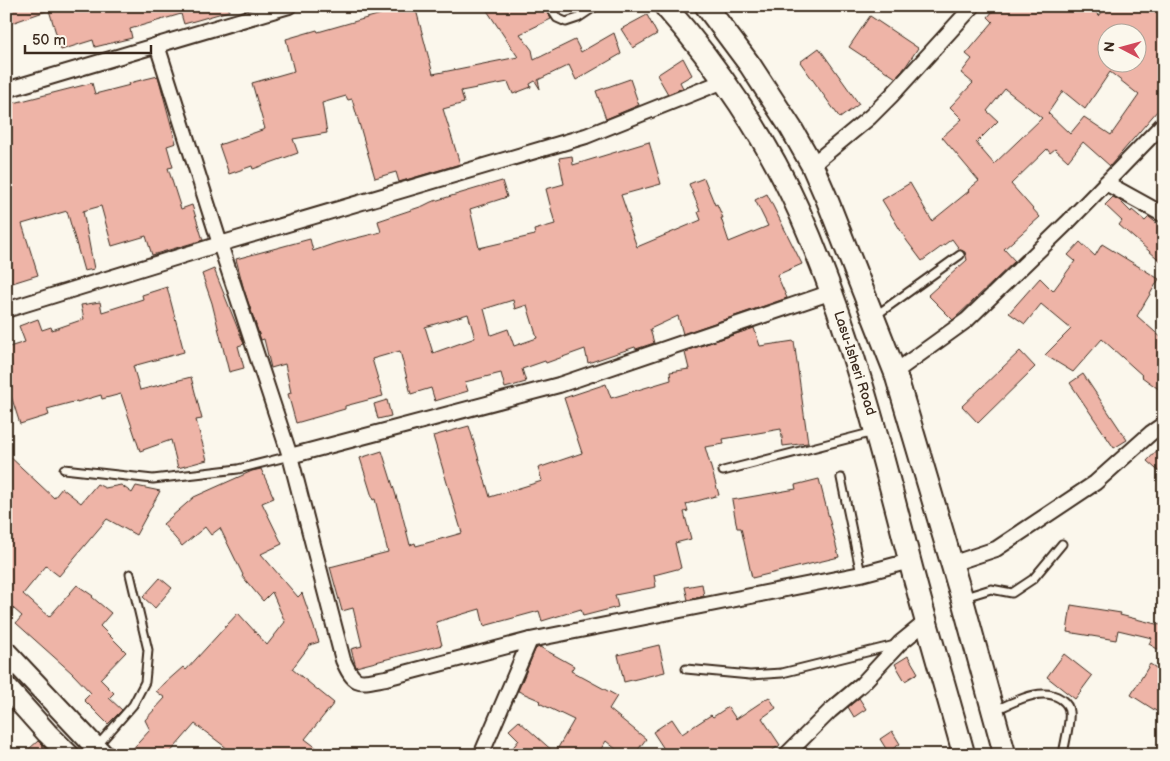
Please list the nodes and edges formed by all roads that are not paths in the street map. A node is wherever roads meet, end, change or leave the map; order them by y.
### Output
1 (288, 6) edge
2 (549, 6) edge
3 (596, 6) edge
4 (665, 6) edge
5 (973, 6) edge
6 (712, 9) edge
7 (157, 45) junction
8 (724, 82) junction
9 (6, 90) edge
10 (1164, 123) edge
11 (812, 165) junction
12 (1106, 183) junction
13 (1164, 215) edge
14 (220, 244) junction
15 (960, 255) dead end
16 (832, 292) junction
17 (6, 310) edge
18 (872, 317) junction
19 (894, 372) junction
20 (1164, 424) edge
21 (876, 432) junction
22 (290, 456) junction
23 (64, 469) dead end
24 (723, 470) dead end
25 (841, 478) dead end
26 (1062, 544) dead end
27 (910, 561) junction
28 (951, 564) junction
29 (130, 574) dead end
30 (861, 574) junction
31 (962, 598) junction
32 (927, 621) junction
33 (530, 640) junction
34 (900, 643) junction
35 (6, 652) edge
36 (686, 669) dead end
37 (6, 687) edge
38 (993, 711) junction
39 (99, 751) edge
40 (70, 755) edge
41 (481, 755) edge
42 (786, 755) edge
43 (964, 755) edge
44 (1005, 755) edge
45 (1063, 755) edge

1 - 7 street
2 - 3 lane
4 - 8 main road, Lasu-Isheri Road
5 - 11 street
6 - 11 main road
7 - 9 street
7 - 14 street
8 - 14 street
8 - 16 main road, Lasu-Isheri Road
10 - 12 street
11 - 18 main road
12 - 13 street
12 - 19 street
14 - 17 street
14 - 22 street
15 - 18 lane
16 - 21 main road, Lasu-Isheri Road
16 - 22 street
18 - 19 main road
19 - 28 main road
20 - 28 street
21 - 24 lane
21 - 27 main road, Lasu-Isheri Road
22 - 23 lane
22 - 33 street
25 - 30 lane
26 - 31 lane
27 - 30 street
27 - 32 main road, Lasu-Isheri Road
28 - 31 main road
29 - 39 lane
30 - 33 street
31 - 38 main road
32 - 34 street
32 - 43 main road, Lasu-Isheri Road
33 - 41 street
34 - 36 lane
34 - 42 street
35 - 39 street
37 - 40 street
38 - 44 main road
38 - 45 lane

